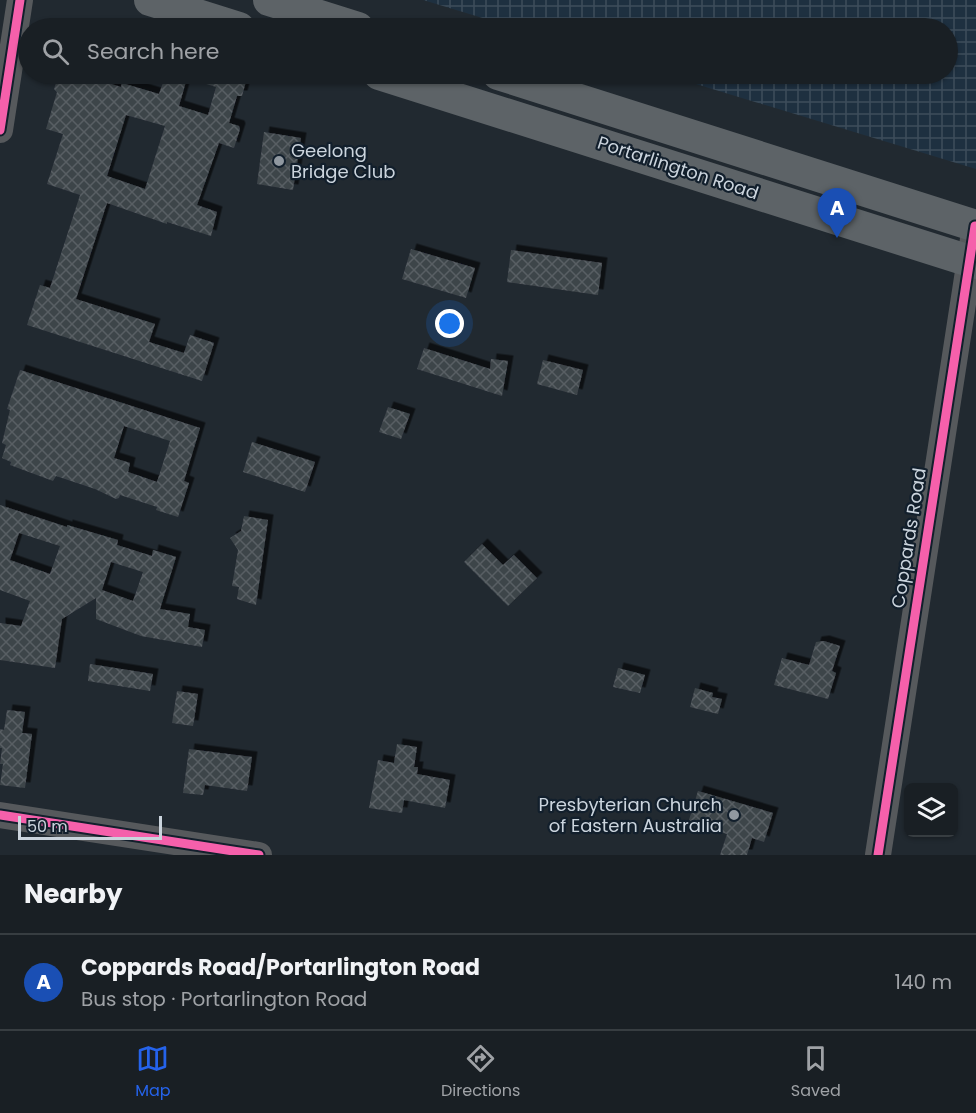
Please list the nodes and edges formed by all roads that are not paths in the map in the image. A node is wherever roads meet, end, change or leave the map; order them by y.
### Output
1 (20, 0) edge
2 (150, 0) edge
3 (269, 0) edge
4 (207, 18) edge
5 (326, 18) edge
6 (411, 84) edge
7 (529, 84) edge
8 (0, 130) edge
9 (976, 226) edge
10 (973, 262) edge
11 (0, 816) edge
12 (259, 855) edge
13 (878, 855) edge

1 - 8 street
2 - 4 main road
3 - 5 main road
6 - 10 main road, Portarlington Road
7 - 9 main road, Portarlington Road
9 - 10 street, Coppards Road
10 - 13 street, Coppards Road
11 - 12 street

